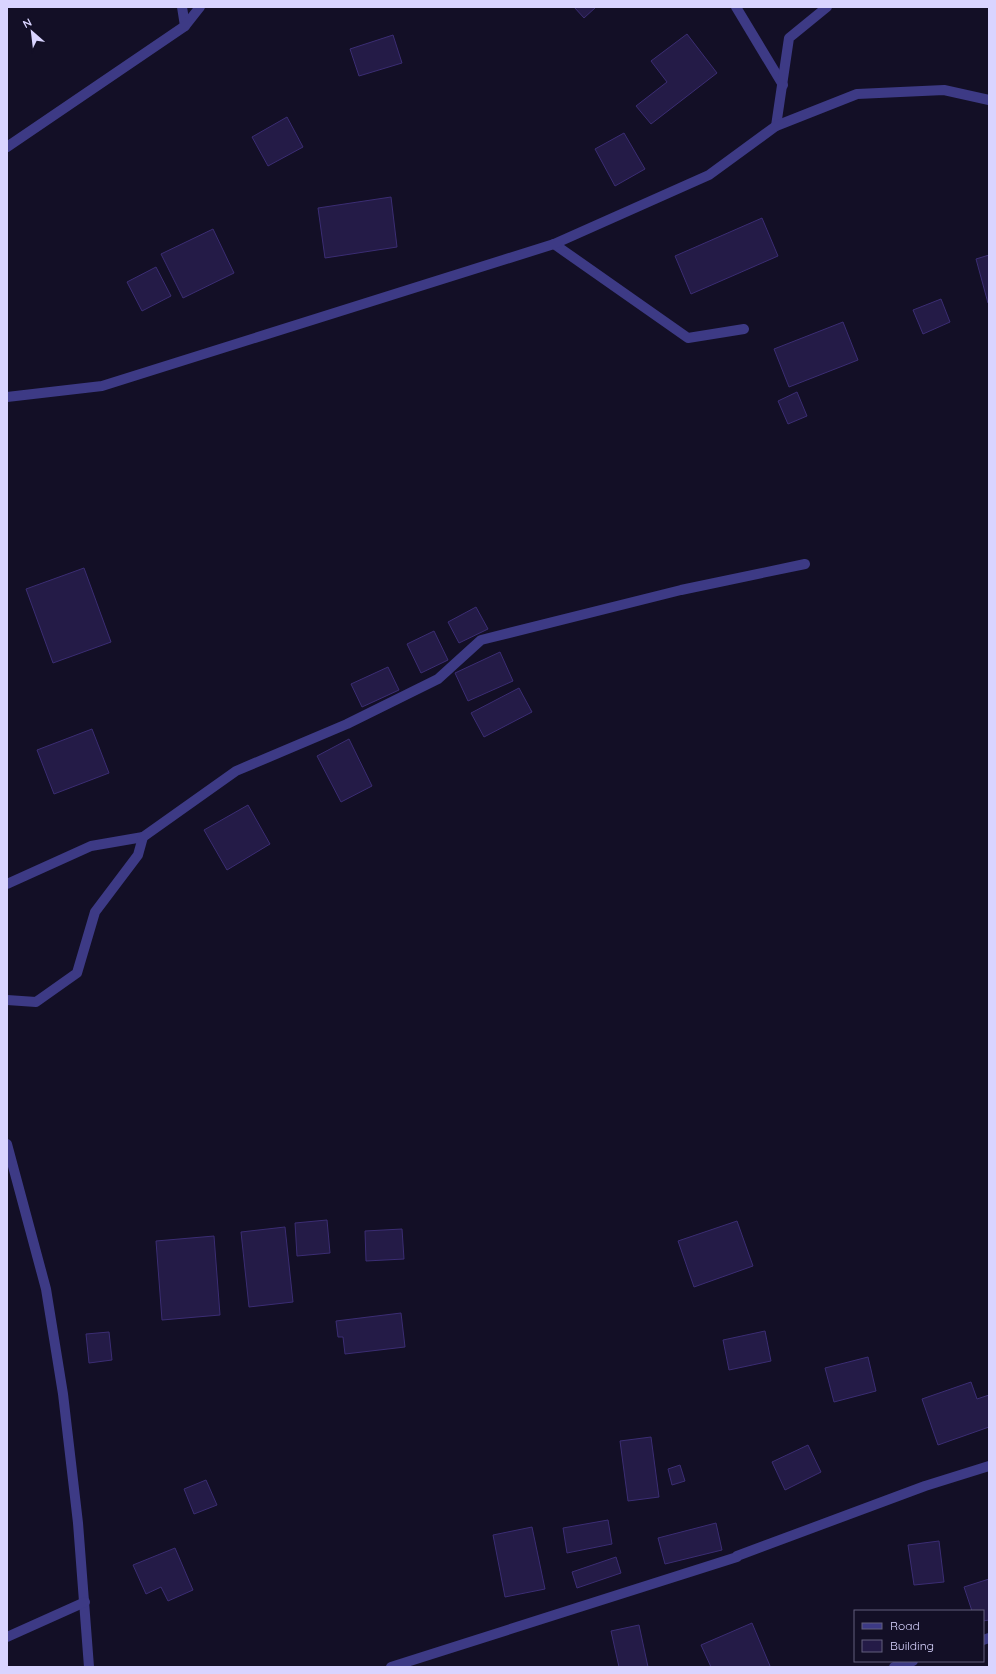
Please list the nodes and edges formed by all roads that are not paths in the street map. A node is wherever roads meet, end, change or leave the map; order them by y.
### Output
1 (182, 7) edge
2 (200, 7) edge
3 (736, 7) edge
4 (827, 7) edge
5 (185, 26) junction
6 (783, 85) junction
7 (989, 100) edge
8 (776, 126) junction
9 (7, 147) edge
10 (554, 244) junction
11 (744, 329) dead end
12 (7, 397) edge
13 (805, 564) dead end
14 (143, 838) junction
15 (7, 884) edge
16 (7, 1000) edge
17 (7, 1144) edge
18 (989, 1466) edge
19 (85, 1602) junction
20 (7, 1637) edge
21 (910, 1662) edge
22 (89, 1667) edge
23 (391, 1667) edge
24 (894, 1667) edge

1 - 5 street
2 - 5 street
3 - 6 street
4 - 6 street
5 - 9 street
6 - 8 street
7 - 8 street
8 - 10 street
10 - 11 street
10 - 12 street
13 - 14 street
14 - 15 street
14 - 16 street
17 - 19 street
18 - 23 street
19 - 20 street
19 - 22 street
21 - 24 street

